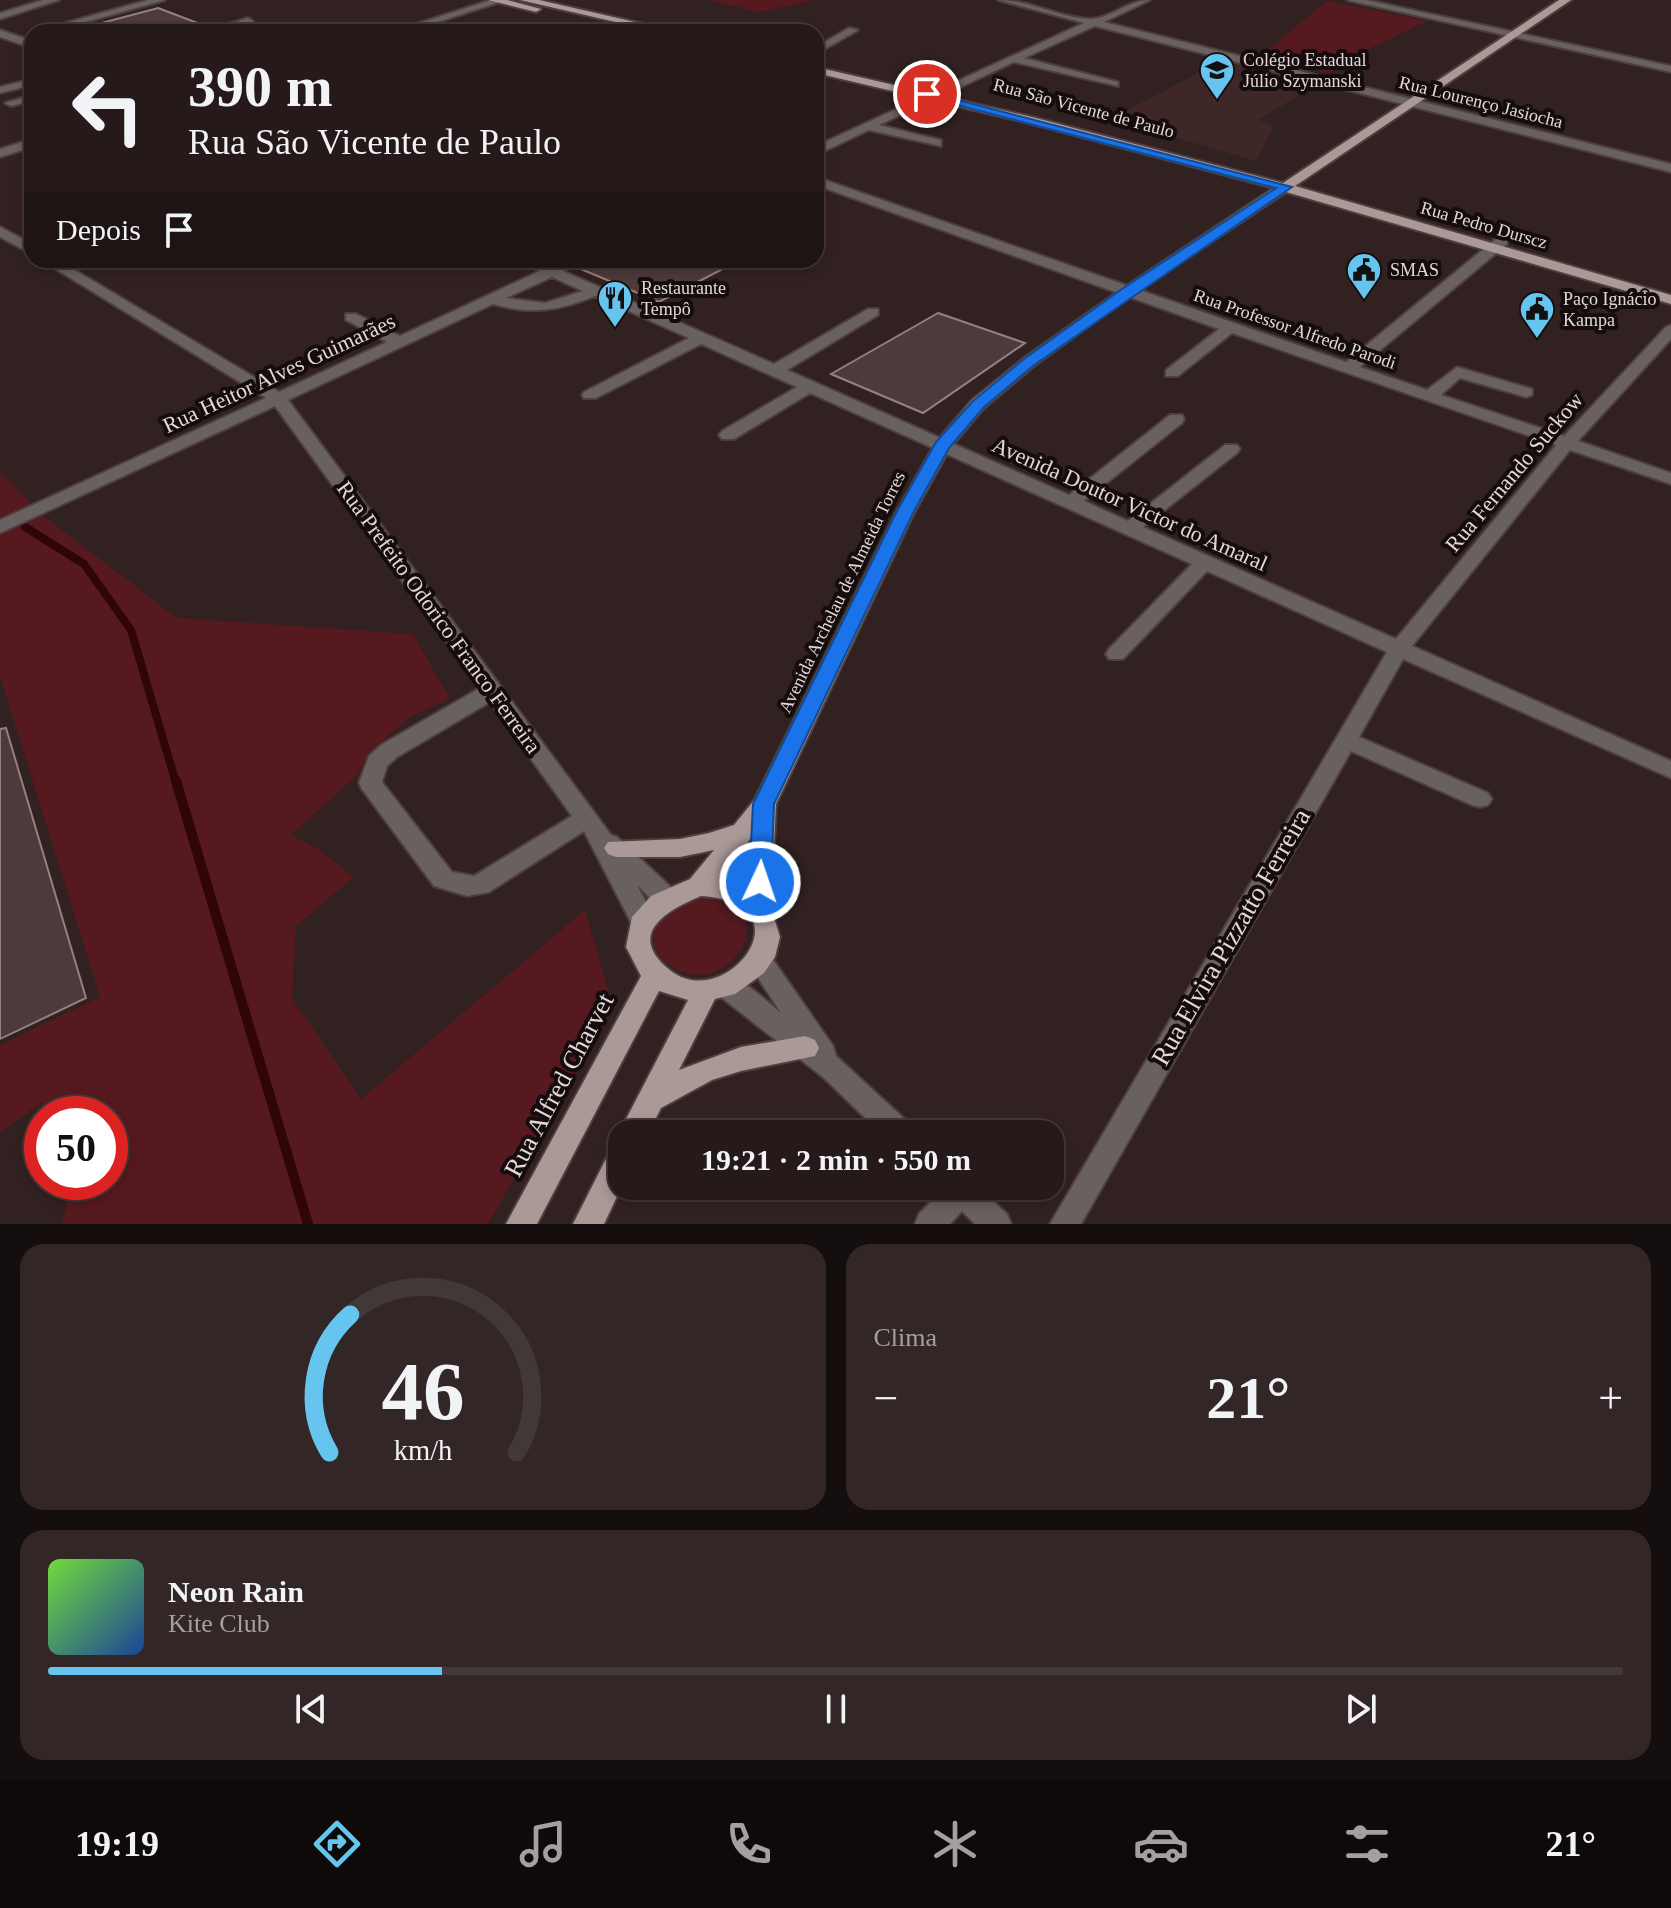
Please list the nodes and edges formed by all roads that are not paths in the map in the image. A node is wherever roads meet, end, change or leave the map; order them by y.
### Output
1 (54, 0) edge
2 (160, 0) edge
3 (497, 0) edge
4 (525, 0) edge
5 (1003, 0) edge
6 (1145, 0) edge
7 (1352, 0) edge
8 (1566, 0) edge
9 (0, 16) edge
10 (248, 21) dead end
11 (1095, 23) junction
12 (68, 24) edge
13 (237, 24) edge
14 (421, 24) edge
15 (606, 24) edge
16 (637, 24) edge
17 (853, 30) dead end
18 (0, 33) edge
19 (1513, 35) junction
20 (24, 36) edge
21 (15, 38) junction
22 (24, 42) edge
23 (824, 46) edge
24 (1014, 59) junction
25 (824, 65) edge
26 (1671, 69) edge
27 (19, 71) dead end
28 (824, 71) edge
29 (24, 74) edge
30 (24, 82) edge
31 (1114, 84) dead end
32 (0, 90) edge
33 (938, 92) junction
34 (24, 100) edge
35 (11, 103) dead end
36 (1411, 103) junction
37 (868, 126) junction
38 (937, 143) dead end
39 (24, 146) edge
40 (824, 147) edge
41 (0, 153) edge
42 (1671, 168) edge
43 (824, 184) edge
44 (1290, 184) junction
45 (0, 231) edge
46 (1499, 244) junction
47 (24, 245) edge
48 (1021, 255) junction
49 (61, 268) edge
50 (544, 268) edge
51 (558, 268) edge
52 (1001, 268) dead end
53 (551, 271) junction
54 (1671, 290) edge
55 (596, 291) junction
56 (1127, 292) junction
57 (492, 299) junction
58 (1671, 300) edge
59 (873, 312) dead end
60 (351, 317) dead end
61 (1229, 328) junction
62 (1671, 330) edge
63 (701, 338) junction
64 (400, 342) junction
65 (1347, 369) junction
66 (774, 371) junction
67 (1172, 373) dead end
68 (810, 386) junction
69 (1526, 392) dead end
70 (590, 395) dead end
71 (1429, 397) junction
72 (278, 398) junction
73 (1176, 419) dead end
74 (728, 435) dead end
75 (1566, 444) junction
76 (942, 446) junction
77 (1231, 449) dead end
78 (1671, 479) edge
79 (1070, 503) junction
80 (0, 527) edge
81 (1129, 529) junction
82 (1204, 563) junction
83 (1398, 650) junction
84 (1116, 654) dead end
85 (492, 691) junction
86 (1345, 740) junction
87 (1671, 770) edge
88 (1480, 799) dead end
89 (764, 804) junction
90 (742, 831) junction
91 (601, 834) junction
92 (699, 886) junction
93 (666, 898) junction
94 (759, 907) junction
95 (643, 921) junction
96 (760, 961) junction
97 (654, 976) junction
98 (716, 988) junction
99 (805, 1048) junction
100 (834, 1070) junction
101 (651, 1099) junction
102 (640, 1120) edge
103 (886, 1120) edge
104 (608, 1184) edge
105 (950, 1200) edge
106 (971, 1200) edge
107 (521, 1224) edge
108 (588, 1224) edge
109 (930, 1224) edge
110 (996, 1224) edge
111 (1065, 1224) edge

1 - 9 street
2 - 12 street
3 - 14 street
3 - 15 main road
4 - 16 main road
5 - 11 street, Rua Lourenço Jasiocha
6 - 11 street
7 - 19 street
8 - 19 main road, Avenida Archelau de Almeida Torres
10 - 13 street
11 - 24 street
11 - 36 street, Rua Lourenço Jasiocha
17 - 23 street
18 - 21 street
19 - 26 street
19 - 36 main road, Avenida Archelau de Almeida Torres
20 - 21 street
21 - 22 street
24 - 31 street
24 - 33 street
25 - 33 main road, Rua São Vicente de Paulo
27 - 29 street
28 - 33 main road, Rua São Vicente de Paulo
30 - 32 street
33 - 37 street
33 - 44 main road, Rua São Vicente de Paulo
34 - 35 street
36 - 42 street, Rua Lourenço Jasiocha
36 - 44 main road, Avenida Archelau de Almeida Torres
37 - 38 street
37 - 40 street
39 - 41 street
43 - 48 street, Rua Professor Alfredo Parodi
44 - 46 main road, Rua Pedro Durscz
44 - 56 main road, Avenida Archelau de Almeida Torres
45 - 47 street
46 - 54 main road, Rua Pedro Durscz
46 - 58 main road, Rua Pedro Durscz
46 - 65 street
48 - 52 street
48 - 56 street, Rua Professor Alfredo Parodi
49 - 72 street
50 - 53 street, Avenida Doutor Victor do Amaral
51 - 53 street, Rua Heitor Alves Guimarães
53 - 55 street, Avenida Doutor Victor do Amaral
53 - 57 street, Rua Heitor Alves Guimarães
55 - 57 street
55 - 63 street, Avenida Doutor Victor do Amaral
56 - 61 street, Rua Professor Alfredo Parodi
56 - 76 main road, Avenida Archelau de Almeida Torres
57 - 64 street, Rua Heitor Alves Guimarães
59 - 66 street
60 - 64 street
61 - 65 street, Rua Professor Alfredo Parodi
61 - 67 street
62 - 75 street, Rua Fernando Suckow
63 - 66 street, Avenida Doutor Victor do Amaral
63 - 70 street
64 - 72 street, Rua Heitor Alves Guimarães
65 - 71 street, Rua Professor Alfredo Parodi
66 - 68 street, Avenida Doutor Victor do Amaral
68 - 74 street
68 - 76 street, Avenida Doutor Victor do Amaral
69 - 71 street
71 - 75 street, Rua Professor Alfredo Parodi
72 - 80 street, Rua Heitor Alves Guimarães
72 - 85 street, Rua Prefeito Odorico Franco Ferreira
73 - 79 street
75 - 78 street, Rua Professor Alfredo Parodi
75 - 83 street, Rua Fernando Suckow
76 - 79 street, Avenida Doutor Victor do Amaral
76 - 89 main road, Avenida Archelau de Almeida Torres
77 - 81 street
79 - 81 street, Avenida Doutor Victor do Amaral
81 - 82 street, Avenida Doutor Victor do Amaral
82 - 83 street, Avenida Doutor Victor do Amaral
82 - 84 street
83 - 86 street, Rua Elvira Pizzatto Ferreira
83 - 87 street, Avenida Doutor Victor do Amaral
85 - 91 street, Rua Prefeito Odorico Franco Ferreira
85 - 91 street
86 - 88 street
86 - 111 street, Rua Elvira Pizzatto Ferreira
89 - 90 main road, Avenida Archelau de Almeida Torres
89 - 94 main road, Avenida Archelau de Almeida Torres
90 - 91 main road
90 - 92 main road, Avenida Archelau de Almeida Torres
91 - 93 street, Rua Prefeito Odorico Franco Ferreira
91 - 95 street, Rua Prefeito Odorico Franco Ferreira
92 - 93 main road
92 - 94 main road
93 - 95 main road
94 - 96 main road
95 - 97 main road
96 - 98 main road
96 - 100 street
97 - 98 main road
97 - 107 main road, Rua Alfred Charvet
98 - 99 street
98 - 101 main road
99 - 100 street
99 - 101 main road
100 - 103 street
101 - 102 main road
104 - 108 main road
105 - 109 street
106 - 110 street

